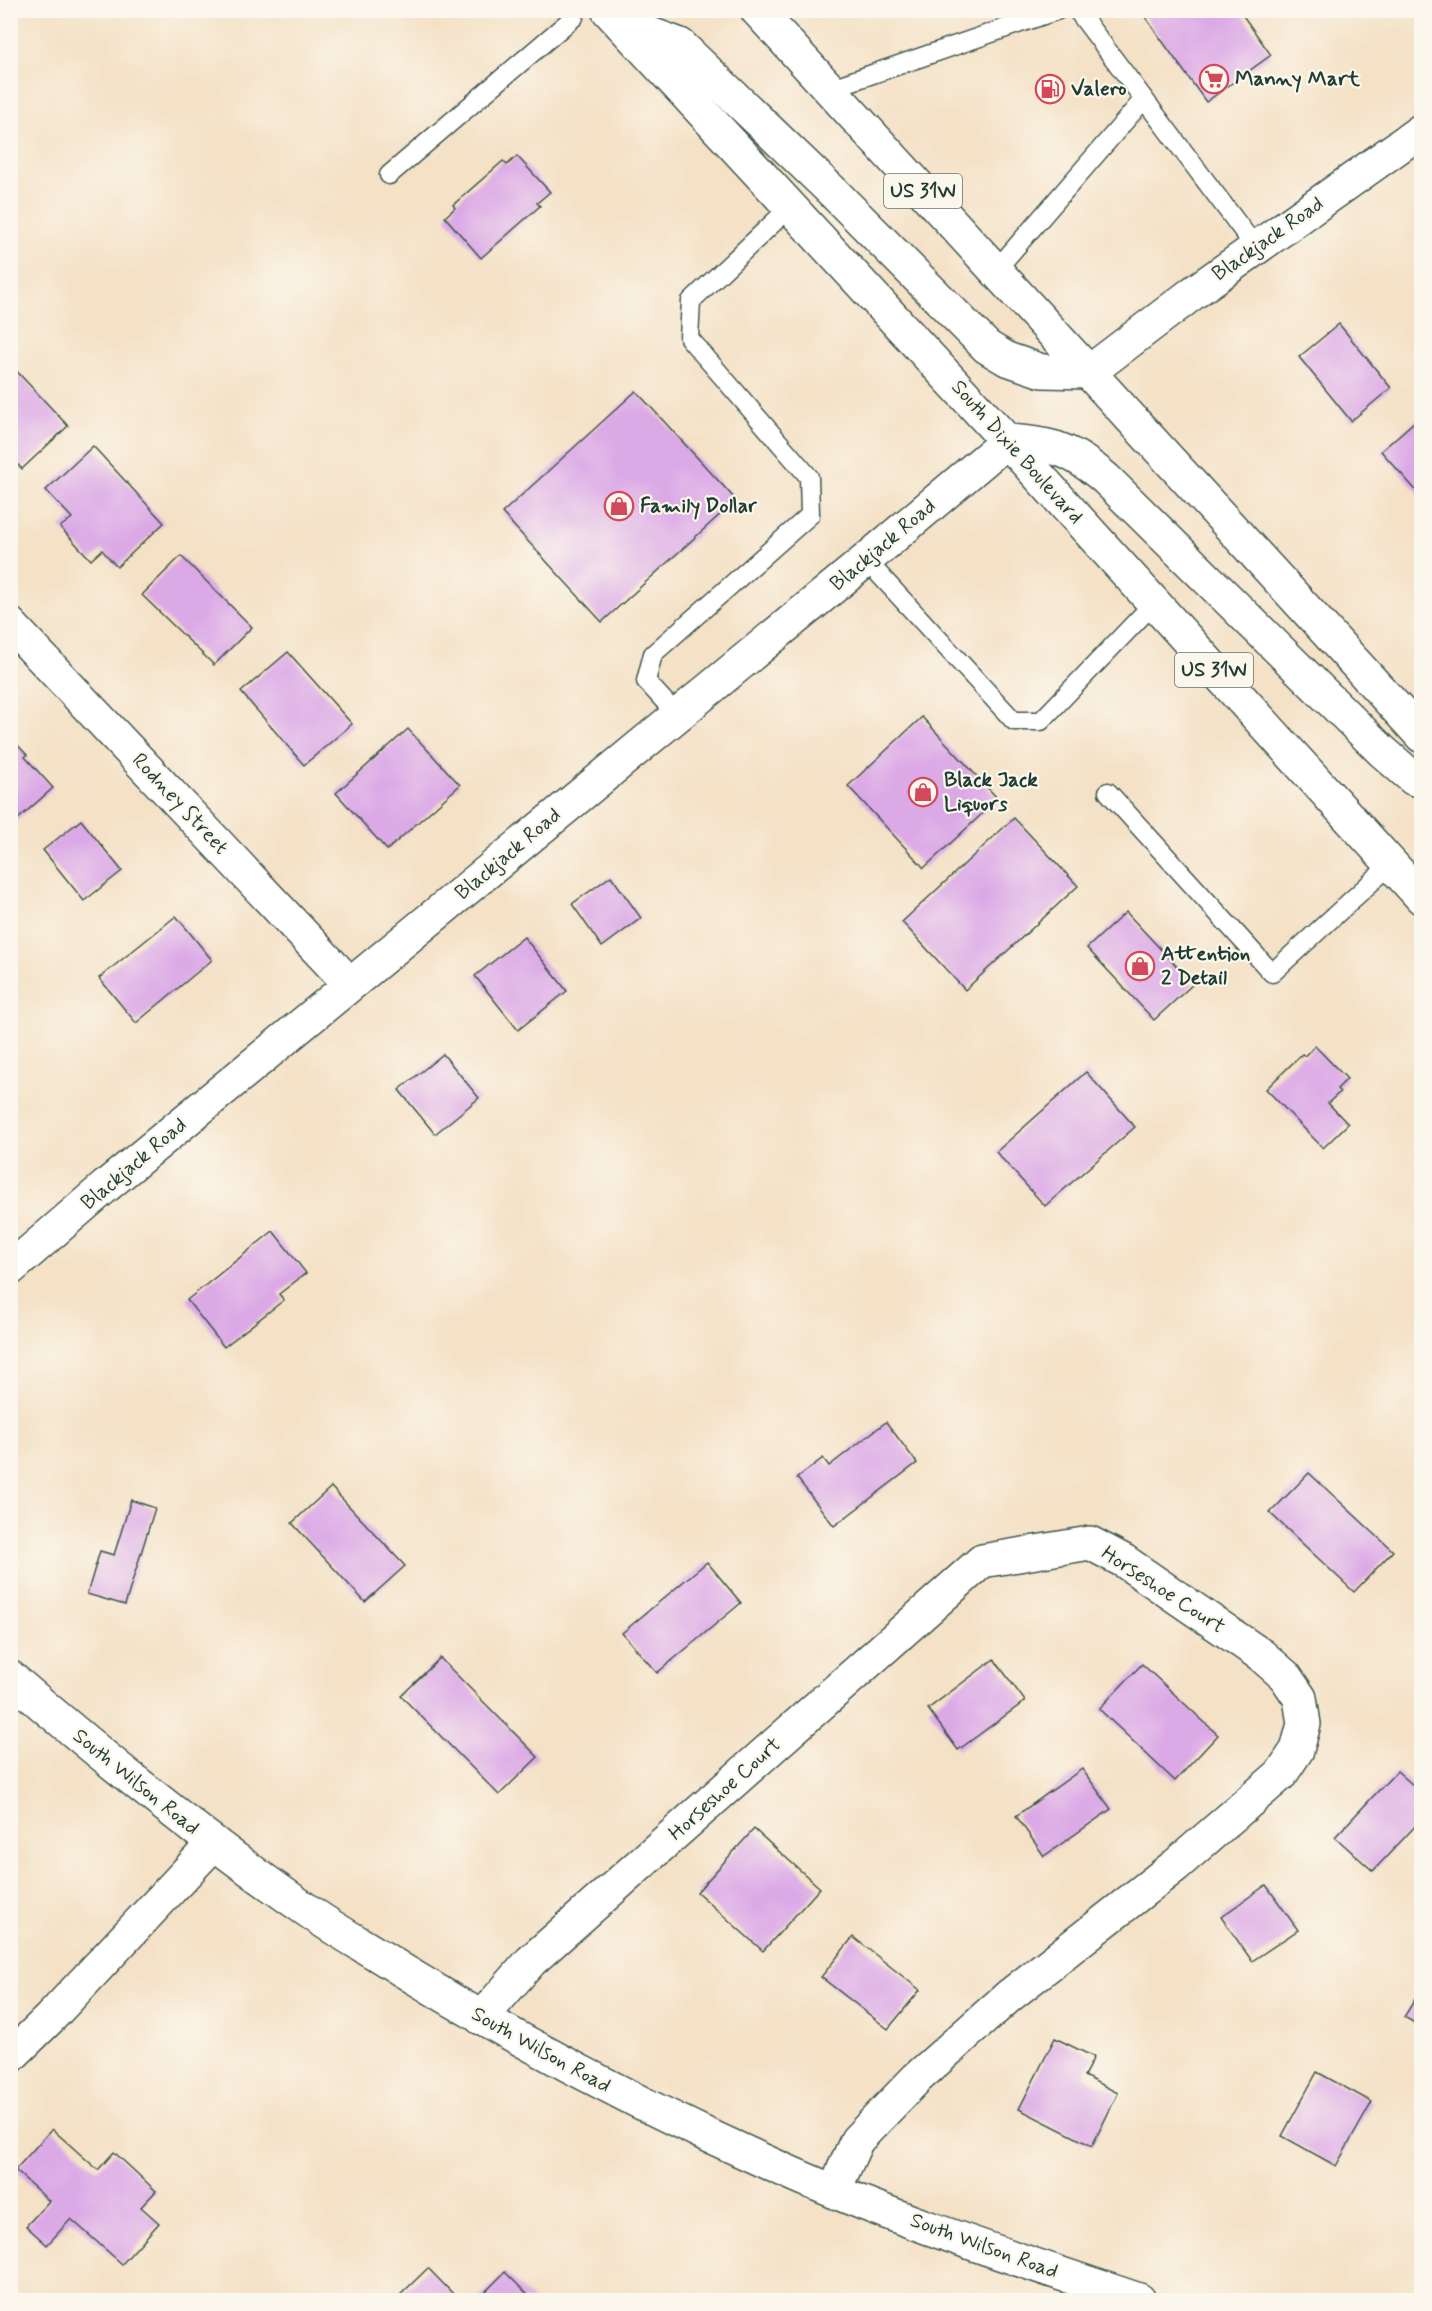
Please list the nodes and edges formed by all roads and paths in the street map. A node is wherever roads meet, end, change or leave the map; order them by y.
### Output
1 (574, 10) edge
2 (757, 10) edge
3 (1058, 10) edge
4 (1077, 10) edge
5 (613, 17) edge
6 (829, 89) junction
7 (1144, 99) junction
8 (1422, 130) edge
9 (388, 175) dead end
10 (790, 207) junction
11 (1256, 248) junction
12 (996, 270) junction
13 (1089, 372) junction
14 (1007, 441) junction
15 (866, 561) junction
16 (1154, 603) junction
17 (10, 624) edge
18 (677, 715) junction
19 (1422, 736) edge
20 (1422, 780) edge
21 (1108, 792) dead end
22 (1390, 865) junction
23 (1422, 898) edge
24 (350, 984) junction
25 (10, 1269) edge
26 (10, 1677) edge
27 (214, 1844) junction
28 (481, 2018) junction
29 (10, 2056) edge
30 (834, 2191) junction
31 (1139, 2301) edge

1 - 9 lane
2 - 6 main road, US 31W
3 - 6 lane
4 - 7 lane
5 - 10 main road, South Dixie Boulevard / US 31W
5 - 13 main road
6 - 12 main road, US 31W
7 - 11 lane
7 - 12 lane
8 - 11 main road, Blackjack Road
10 - 14 main road, South Dixie Boulevard / US 31W
10 - 18 lane
11 - 13 main road, Blackjack Road
12 - 13 main road, US 31W
13 - 19 main road, US 31W
14 - 15 main road, Blackjack Road
14 - 16 main road, South Dixie Boulevard / US 31W
14 - 20 main road
15 - 16 lane
15 - 18 main road, Blackjack Road
16 - 22 main road, South Dixie Boulevard / US 31W
17 - 24 main road, Rodney Street
18 - 24 main road, Blackjack Road
21 - 22 lane
22 - 23 main road, South Dixie Boulevard / US 31W
24 - 25 main road, Blackjack Road
26 - 27 main road, South Wilson Road
27 - 28 main road, South Wilson Road
27 - 29 main road
28 - 30 main road, South Wilson Road
28 - 30 main road, Horseshoe Court
30 - 31 main road, South Wilson Road

